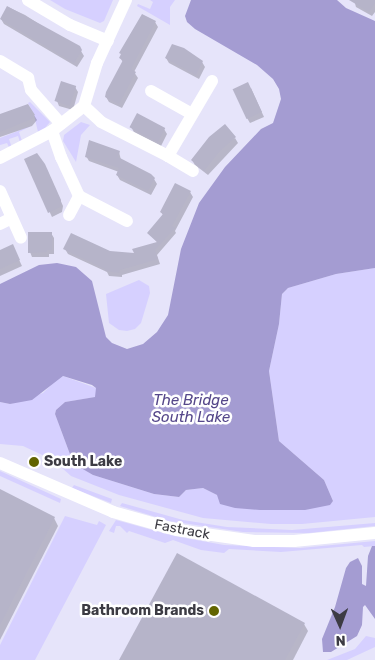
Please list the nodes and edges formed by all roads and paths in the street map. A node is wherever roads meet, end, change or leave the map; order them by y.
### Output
1 (28, 0) edge
2 (126, 0) edge
3 (108, 41) junction
4 (0, 61) edge
5 (212, 81) dead end
6 (150, 91) dead end
7 (84, 106) junction
8 (192, 114) junction
9 (57, 128) junction
10 (168, 156) junction
11 (0, 158) edge
12 (193, 171) dead end
13 (0, 191) edge
14 (79, 196) junction
15 (69, 215) dead end
16 (12, 218) junction
17 (127, 221) dead end
18 (0, 224) edge
19 (21, 238) dead end
20 (0, 463) edge
21 (375, 532) edge

1 - 3 street
2 - 3 street
3 - 7 street
4 - 9 street
5 - 8 street
6 - 8 street
7 - 9 street
7 - 10 street
8 - 10 street
9 - 11 street
9 - 14 street
10 - 12 street
13 - 16 street
14 - 15 street
14 - 17 street
16 - 18 street
16 - 19 street
20 - 21 street, Fastrack

